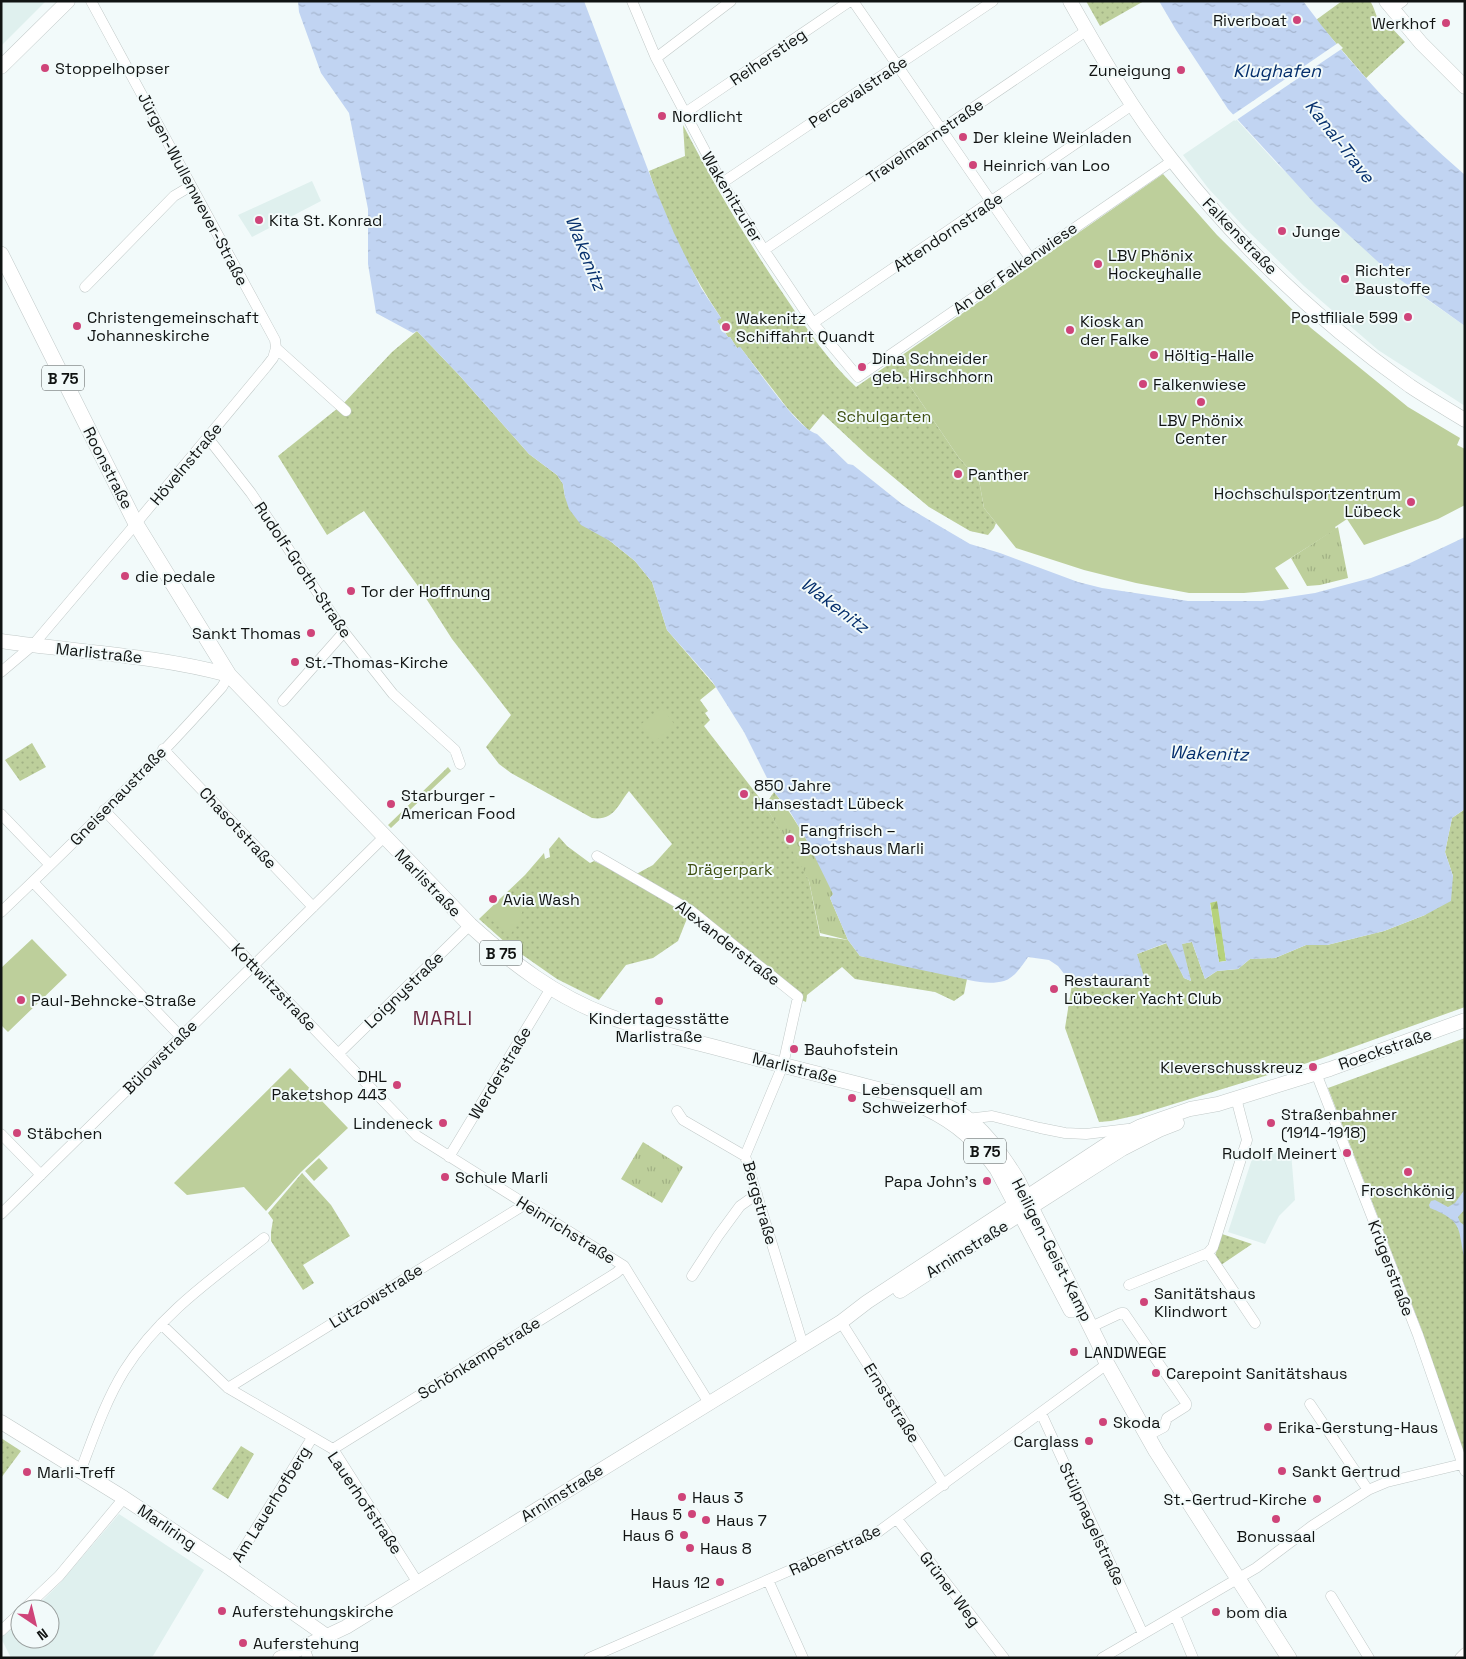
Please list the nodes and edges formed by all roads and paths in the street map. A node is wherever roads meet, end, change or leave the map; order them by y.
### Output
1 (68, 1) edge
2 (91, 1) edge
3 (632, 1) edge
4 (731, 1) edge
5 (851, 1) edge
6 (994, 1) edge
7 (1070, 1) edge
8 (1394, 4) edge
9 (1086, 31) junction
10 (656, 58) junction
11 (896, 66) junction
12 (1, 67) edge
13 (1465, 87) edge
14 (1132, 105) junction
15 (685, 113) junction
16 (942, 130) junction
17 (1172, 160) junction
18 (722, 183) junction
19 (191, 186) junction
20 (992, 202) junction
21 (764, 250) junction
22 (1, 254) edge
23 (1030, 258) junction
24 (85, 287) dead end
25 (813, 323) junction
26 (276, 348) junction
27 (858, 377) joint
28 (346, 411) dead end
29 (1465, 420) edge
30 (208, 438) junction
31 (136, 524) junction
32 (344, 632) junction
33 (1, 641) edge
34 (32, 645) junction
35 (1, 672) edge
36 (229, 676) junction
37 (282, 701) dead end
38 (163, 750) junction
39 (460, 764) dead end
40 (104, 810) junction
41 (1, 814) edge
42 (384, 837) junction
43 (597, 856) dead end
44 (50, 865) junction
45 (33, 882) junction
46 (313, 907) junction
47 (1, 912) edge
48 (470, 925) junction
49 (253, 966) junction
50 (551, 988) junction
51 (1465, 1020) edge
52 (181, 1037) junction
53 (338, 1054) junction
54 (782, 1066) junction
55 (1316, 1073) junction
56 (1236, 1098) junction
57 (1218, 1104) junction
58 (940, 1109) junction
59 (677, 1111) dead end
60 (967, 1119) junction
61 (1141, 1126) junction
62 (1, 1134) edge
63 (1090, 1134) junction
64 (1101, 1155) junction
65 (745, 1156) junction
66 (448, 1157) junction
67 (40, 1175) junction
68 (757, 1194) junction
69 (524, 1205) junction
70 (1024, 1205) junction
71 (1, 1214) edge
72 (264, 1238) dead end
73 (1208, 1253) junction
74 (624, 1266) junction
75 (692, 1276) dead end
76 (1129, 1285) dead end
77 (841, 1322) junction
78 (1255, 1323) dead end
79 (161, 1324) junction
80 (1091, 1327) junction
81 (803, 1345) junction
82 (1107, 1364) junction
83 (228, 1388) junction
84 (709, 1403) junction
85 (1310, 1404) dead end
86 (1041, 1413) junction
87 (1, 1422) edge
88 (1147, 1436) junction
89 (312, 1438) junction
90 (333, 1450) junction
91 (1463, 1468) edge
92 (80, 1472) junction
93 (944, 1485) junction
94 (1368, 1490) junction
95 (124, 1498) junction
96 (897, 1519) junction
97 (231, 1569) junction
98 (1239, 1578) junction
99 (768, 1580) junction
100 (418, 1583) junction
101 (1331, 1596) dead end
102 (35, 1599) edge
103 (1175, 1615) junction
104 (1143, 1634) junction
105 (328, 1637) junction
106 (306, 1653) edge
107 (1465, 1653) edge
108 (280, 1658) edge
109 (588, 1658) edge
110 (803, 1658) edge
111 (1004, 1658) edge
112 (1102, 1658) edge
113 (1193, 1658) edge
114 (1289, 1658) edge
115 (1370, 1658) edge
116 (1460, 1658) edge

1 - 12 main road
2 - 19 street, Jürgen-Wullenwever-Straße
3 - 10 street, Wakenitzufer
4 - 10 street
5 - 11 street
5 - 15 street, Reiherstieg
6 - 11 street, Percevalstraße
7 - 9 main road, Falkenstraße
8 - 13 main road
9 - 14 main road, Falkenstraße
9 - 16 street, Travelmannstraße
10 - 15 street, Wakenitzufer
11 - 16 street
11 - 18 street, Percevalstraße
14 - 17 main road, Falkenstraße
14 - 20 street, Attendornstraße
15 - 18 street, Wakenitzufer
16 - 20 street
16 - 21 street, Travelmannstraße
17 - 23 street, An der Falkenwiese
17 - 29 main road, Falkenstraße
18 - 21 street, Wakenitzufer
19 - 24 street
19 - 26 street, Jürgen-Wullenwever-Straße
20 - 23 street
20 - 25 street, Attendornstraße
21 - 25 street, Wakenitzufer
22 - 31 main road, Roonstraße / B 75
23 - 27 street, An der Falkenwiese
25 - 27 street, Wakenitzufer
26 - 28 street, Jürgen-Wullenwever-Straße
26 - 30 street, Hövelnstraße
30 - 31 street, Hövelnstraße
30 - 32 street, Rudolf-Groth-Straße
31 - 34 street, Hövelnstraße
31 - 36 main road, Roonstraße / B 75
32 - 37 street
32 - 39 street, Rudolf-Groth-Straße
33 - 34 main road, Marlistraße
34 - 35 street, Hövelnstraße
34 - 36 main road, Marlistraße
36 - 38 street, Gneisenaustraße
36 - 42 main road, Marlistraße / B 75
38 - 40 street, Gneisenaustraße
38 - 46 street, Chasotstraße
40 - 44 street, Gneisenaustraße
40 - 49 street, Kottwitzstraße
41 - 44 street
42 - 46 street, Bülowstraße
42 - 48 main road, Marlistraße / B 75
43 - 54 street, Alexanderstraße
44 - 45 street, Gneisenaustraße
45 - 47 street, Gneisenaustraße
45 - 52 street
46 - 49 street, Bülowstraße
48 - 50 main road, Marlistraße / B 75
48 - 53 street, Loignystraße
49 - 52 street, Bülowstraße
49 - 53 street, Kottwitzstraße
50 - 54 main road, Marlistraße / B 75
50 - 66 street, Werderstraße
51 - 55 main road, Roeckstraße
52 - 67 street, Bülowstraße
53 - 66 street, Kottwitzstraße
54 - 58 main road, Marlistraße / B 75
54 - 65 street, Bergstraße
55 - 56 main road, Roeckstraße
55 - 91 street, Krügerstraße
56 - 57 main road, Roeckstraße
56 - 73 street
57 - 61 main road, Roeckstraße
57 - 64 main road, Roeckstraße
58 - 60 main road, Heiligen-Geist-Kamp / B 75
58 - 70 main road, Heiligen-Geist-Kamp / B 75
59 - 65 street
60 - 63 street
60 - 70 main road, Heiligen-Geist-Kamp / B 75
61 - 63 street, Roeckstraße
61 - 64 main road, Roeckstraße
62 - 67 street
63 - 64 street
64 - 70 main road, Arnimstraße
65 - 68 street, Bergstraße
66 - 69 street, Heinrichstraße
67 - 71 street, Bülowstraße
68 - 75 street
68 - 81 street, Bergstraße
69 - 74 street, Heinrichstraße
69 - 83 street, Lützowstraße
70 - 77 main road, Arnimstraße
70 - 80 main road, Heiligen-Geist-Kamp / B 75
70 - 82 main road, Heiligen-Geist-Kamp / B 75
72 - 79 street
73 - 76 street
73 - 78 street
74 - 84 street, Heinrichstraße
74 - 90 street, Schönkampstraße
77 - 81 main road, Arnimstraße
77 - 93 street, Ernststraße
79 - 83 street, Lauerhofstraße
79 - 92 street
80 - 82 main road, Heiligen-Geist-Kamp / B 75
80 - 88 street
81 - 84 main road, Arnimstraße
82 - 86 street, Rabenstraße
82 - 88 main road, Heiligen-Geist-Kamp / B 75
83 - 89 street, Lauerhofstraße
84 - 100 main road, Arnimstraße
85 - 94 street
86 - 93 street, Rabenstraße
86 - 104 street, Stülpnagelstraße
87 - 92 main road, Marliring
88 - 98 main road, Heiligen-Geist-Kamp / B 75
89 - 90 street, Lauerhofstraße
89 - 97 street, Am Lauerhofberg
90 - 100 street, Lauerhofstraße
91 - 94 street
92 - 95 main road, Marliring
93 - 96 street, Rabenstraße
94 - 98 street
95 - 97 main road, Marliring
95 - 102 street
96 - 99 street, Rabenstraße
96 - 111 street, Grüner Weg
97 - 105 main road, Marliring
98 - 103 street
98 - 114 main road, Heiligen-Geist-Kamp / B 75
99 - 109 street, Rabenstraße
99 - 110 street
100 - 105 main road, Arnimstraße
101 - 115 street
103 - 104 street
103 - 113 street
104 - 112 street
105 - 106 main road, Arnimstraße
106 - 108 main road, Arnimstraße
107 - 116 street

